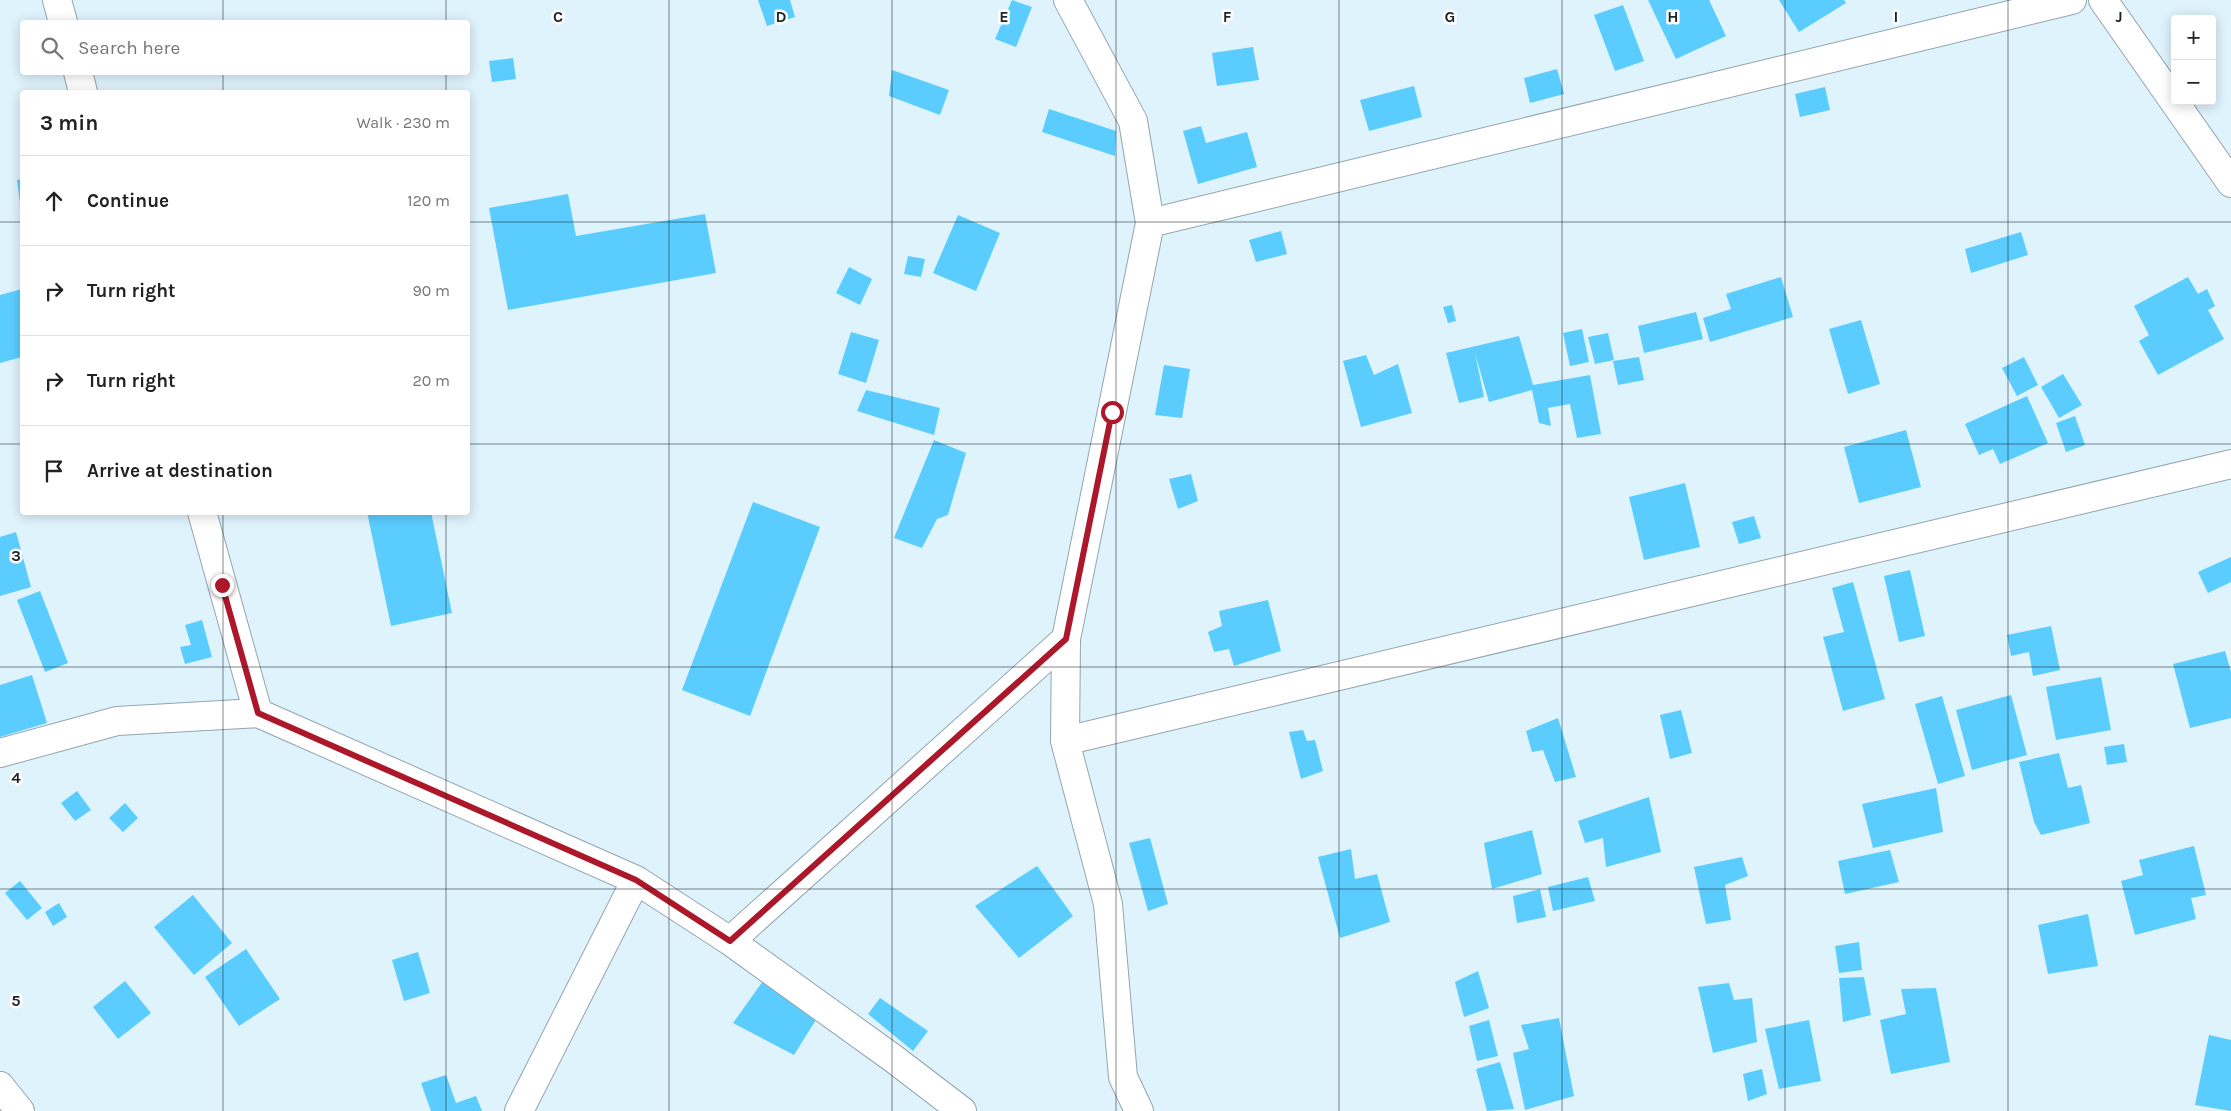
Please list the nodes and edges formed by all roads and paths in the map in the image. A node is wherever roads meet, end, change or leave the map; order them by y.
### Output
1 (57, 0) edge
2 (1068, 0) edge
3 (2072, 0) edge
4 (2103, 0) edge
5 (62, 20) edge
6 (79, 75) edge
7 (82, 90) edge
8 (2231, 183) edge
9 (1150, 223) junction
10 (2231, 464) edge
11 (203, 515) edge
12 (1066, 639) junction
13 (258, 713) junction
14 (1065, 741) junction
15 (0, 752) edge
16 (636, 880) junction
17 (730, 941) junction
18 (0, 1086) edge
19 (20, 1111) edge
20 (519, 1111) edge
21 (962, 1111) edge
22 (1139, 1111) edge

1 - 5 street
2 - 9 street
3 - 9 street
4 - 8 street
6 - 7 street
9 - 12 street
10 - 14 street
11 - 13 street
12 - 14 street
12 - 17 street
13 - 15 street
13 - 16 street
14 - 22 street
16 - 17 street
16 - 20 street
17 - 21 street
18 - 19 street

